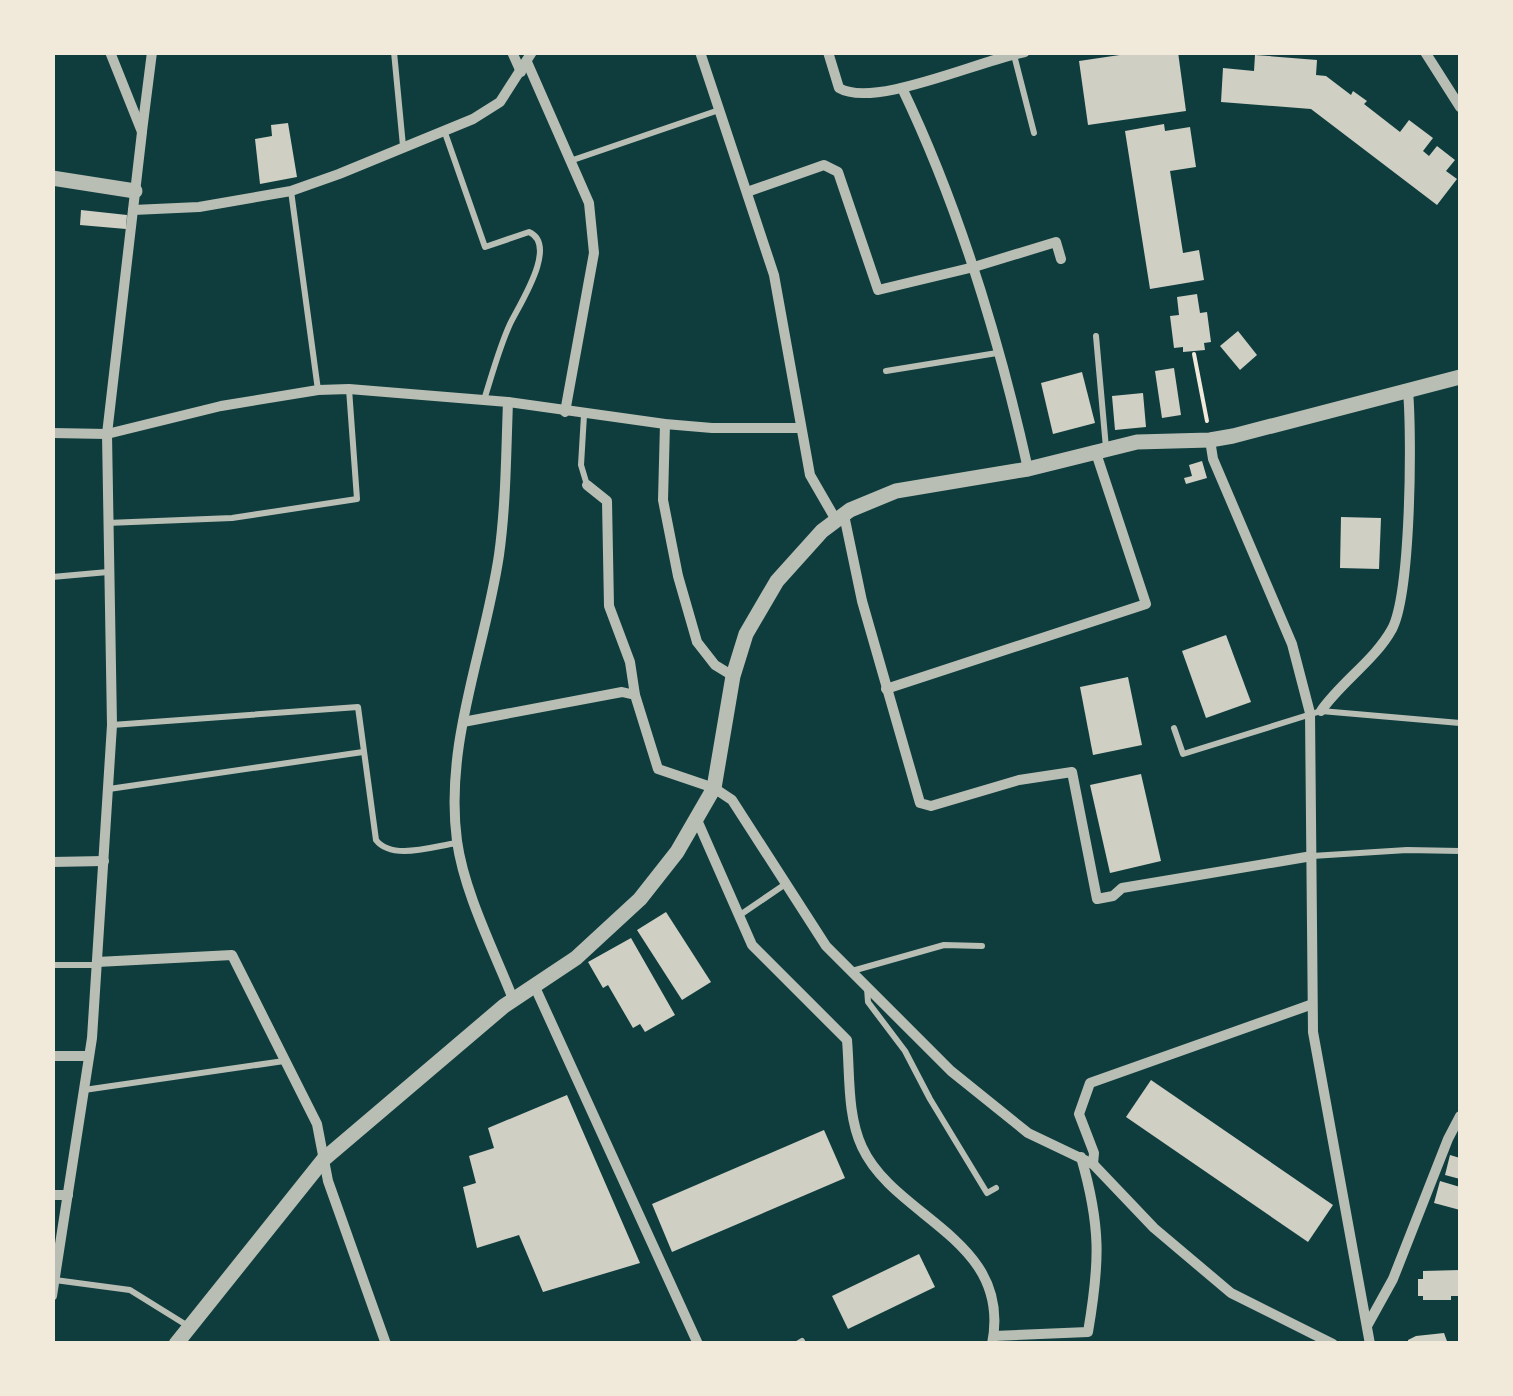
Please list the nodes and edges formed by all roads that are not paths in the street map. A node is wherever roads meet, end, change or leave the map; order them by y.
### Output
1 (110, 52) edge
2 (152, 52) edge
3 (394, 52) edge
4 (512, 52) edge
5 (700, 52) edge
6 (828, 52) edge
7 (1425, 52) edge
8 (1019, 53) edge
9 (527, 62) edge
10 (902, 88) junction
11 (1460, 107) edge
12 (720, 110) junction
13 (444, 130) junction
14 (142, 132) junction
15 (1034, 133) dead end
16 (404, 146) junction
17 (570, 161) junction
18 (52, 178) edge
19 (136, 191) junction
20 (291, 191) junction
21 (747, 192) junction
22 (133, 210) junction
23 (1061, 259) dead end
24 (974, 267) junction
25 (1096, 336) dead end
26 (997, 354) junction
27 (886, 371) dead end
28 (1460, 377) edge
29 (349, 388) junction
30 (318, 390) junction
31 (1408, 390) junction
32 (484, 401) junction
33 (508, 402) junction
34 (565, 412) junction
35 (584, 414) junction
36 (665, 424) junction
37 (800, 428) junction
38 (52, 433) edge
39 (107, 434) junction
40 (1210, 440) junction
41 (1101, 449) junction
42 (1028, 469) junction
43 (587, 485) joint
44 (839, 517) junction
45 (106, 523) junction
46 (108, 572) junction
47 (52, 576) edge
48 (734, 676) junction
49 (886, 689) junction
50 (636, 694) junction
51 (1316, 712) junction
52 (463, 722) junction
53 (1460, 723) edge
54 (112, 724) junction
55 (1174, 728) dead end
56 (364, 752) junction
57 (714, 788) junction
58 (109, 789) junction
59 (698, 820) junction
60 (457, 843) junction
61 (1460, 851) edge
62 (1312, 856) junction
63 (104, 861) junction
64 (52, 862) edge
65 (784, 885) junction
66 (740, 915) junction
67 (982, 946) dead end
68 (97, 964) junction
69 (52, 965) edge
70 (851, 971) junction
71 (534, 984) junction
72 (866, 986) junction
73 (513, 999) junction
74 (1310, 1005) junction
75 (52, 1056) edge
76 (89, 1056) junction
77 (284, 1061) junction
78 (84, 1090) junction
79 (1460, 1116) edge
80 (1081, 1158) junction
81 (324, 1159) junction
82 (1093, 1164) junction
83 (996, 1188) dead end
84 (52, 1195) edge
85 (68, 1195) junction
86 (55, 1280) junction
87 (52, 1296) edge
88 (189, 1327) junction
89 (1367, 1327) junction
90 (993, 1340) edge
91 (1370, 1343) edge
92 (176, 1344) edge
93 (386, 1344) edge
94 (698, 1344) edge
95 (1333, 1344) edge
96 (1358, 1344) edge

1 - 14 street
2 - 14 street
3 - 16 lane
4 - 9 street
5 - 12 street
6 - 10 street
7 - 11 street
8 - 10 street
8 - 15 lane
9 - 13 street
9 - 17 street
10 - 24 street
12 - 17 lane
12 - 21 street
13 - 16 street
13 - 32 lane
14 - 19 street
16 - 20 street
17 - 34 street
18 - 19 street
19 - 22 street
20 - 22 street
20 - 30 lane
21 - 24 street
21 - 37 street
22 - 39 street
23 - 24 street
24 - 26 street
25 - 41 lane
26 - 27 lane
26 - 42 street
28 - 31 street
29 - 30 street
29 - 32 street
29 - 45 lane
30 - 39 street
31 - 40 street
31 - 51 street
32 - 33 street
33 - 34 street
33 - 52 street
34 - 35 street
35 - 36 street
35 - 43 lane
36 - 37 street
36 - 48 street
37 - 44 street
38 - 39 street
39 - 45 street
40 - 41 street
40 - 51 street
41 - 42 street
41 - 49 street
42 - 44 street
43 - 50 street
44 - 48 street
44 - 49 street
45 - 46 street
46 - 47 lane
46 - 54 street
48 - 57 street
49 - 62 street
50 - 52 street
50 - 57 street
51 - 53 lane
51 - 55 lane
51 - 62 street
52 - 60 street
54 - 56 lane
54 - 58 street
56 - 58 lane
56 - 60 lane
57 - 59 street
57 - 65 street
58 - 63 street
59 - 66 street
59 - 71 street
60 - 73 street
61 - 62 lane
62 - 74 street
63 - 64 street
63 - 68 street
65 - 66 lane
65 - 70 street
66 - 90 street
67 - 70 lane
68 - 69 lane
68 - 76 street
68 - 77 street
70 - 72 street
71 - 73 street
71 - 94 street
72 - 80 street
72 - 83 lane
73 - 81 street
74 - 82 street
74 - 89 street
75 - 76 street
76 - 78 street
77 - 78 lane
77 - 81 street
78 - 85 street
79 - 89 street
80 - 82 street
80 - 90 street
81 - 88 street
81 - 93 street
82 - 95 street
84 - 85 street
85 - 86 street
86 - 87 street
86 - 88 lane
88 - 92 street
89 - 91 street
91 - 96 street

